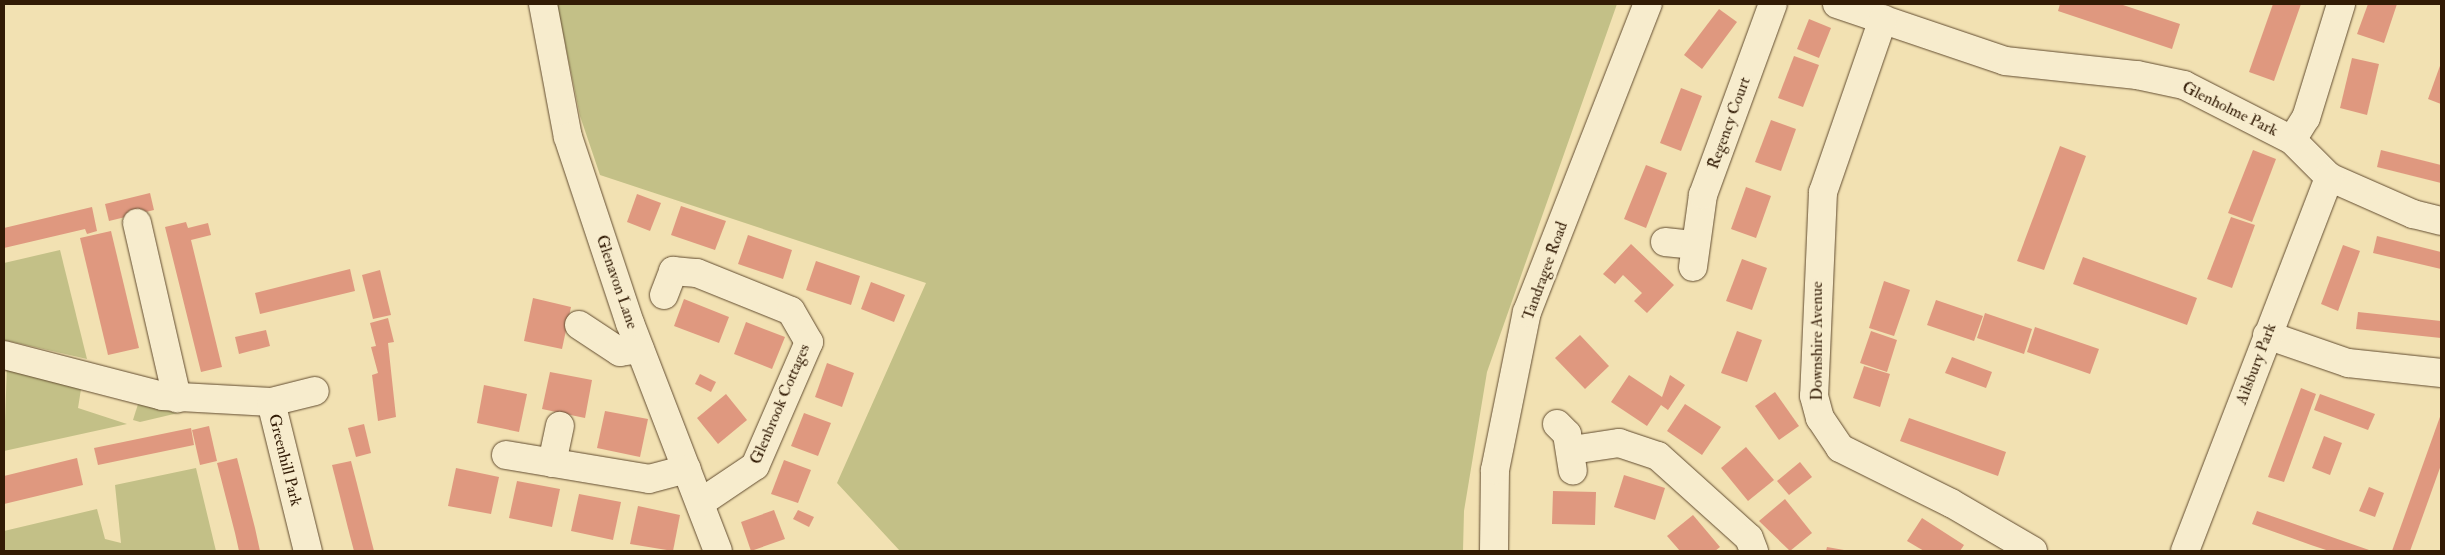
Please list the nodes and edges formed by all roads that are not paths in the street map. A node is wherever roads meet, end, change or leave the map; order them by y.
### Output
1 (543, 4) edge
2 (1648, 4) edge
3 (1773, 4) edge
4 (1837, 4) edge
5 (2341, 4) edge
6 (1882, 19) junction
7 (2292, 140) junction
8 (2329, 177) junction
9 (2441, 221) edge
10 (137, 223) dead end
11 (1665, 242) dead end
12 (664, 295) dead end
13 (579, 326) dead end
14 (2267, 335) junction
15 (640, 349) junction
16 (4, 355) edge
17 (2441, 373) edge
18 (316, 391) dead end
19 (177, 398) junction
20 (272, 402) junction
21 (1558, 424) dead end
22 (560, 426) dead end
23 (506, 455) dead end
24 (552, 464) junction
25 (687, 469) junction
26 (700, 503) junction
27 (308, 551) edge
28 (718, 551) edge
29 (1494, 551) edge
30 (1754, 551) edge
31 (2033, 551) edge
32 (2185, 551) edge

1 - 15 street, Glenavon Lane
2 - 29 street, Tandragee Road
3 - 11 street, Regency Court
4 - 6 street, Glenholme Park
5 - 7 street
6 - 7 street, Glenholme Park
6 - 31 street, Downshire Avenue
7 - 8 street, Glenholme Park
8 - 9 street, Glenholme Park
8 - 14 street, Ailsbury Park
10 - 19 street
12 - 26 street, Glenbrook Cottages
13 - 15 street
14 - 17 street
14 - 32 street, Ailsbury Park
15 - 25 street, Glenavon Lane
16 - 19 street, Greenhill Park
18 - 20 street
19 - 20 street, Greenhill Park
20 - 27 street, Greenhill Park
21 - 30 street
22 - 24 street
23 - 24 street
24 - 25 street
25 - 26 street, Glenavon Lane
26 - 28 street, Glenavon Lane

